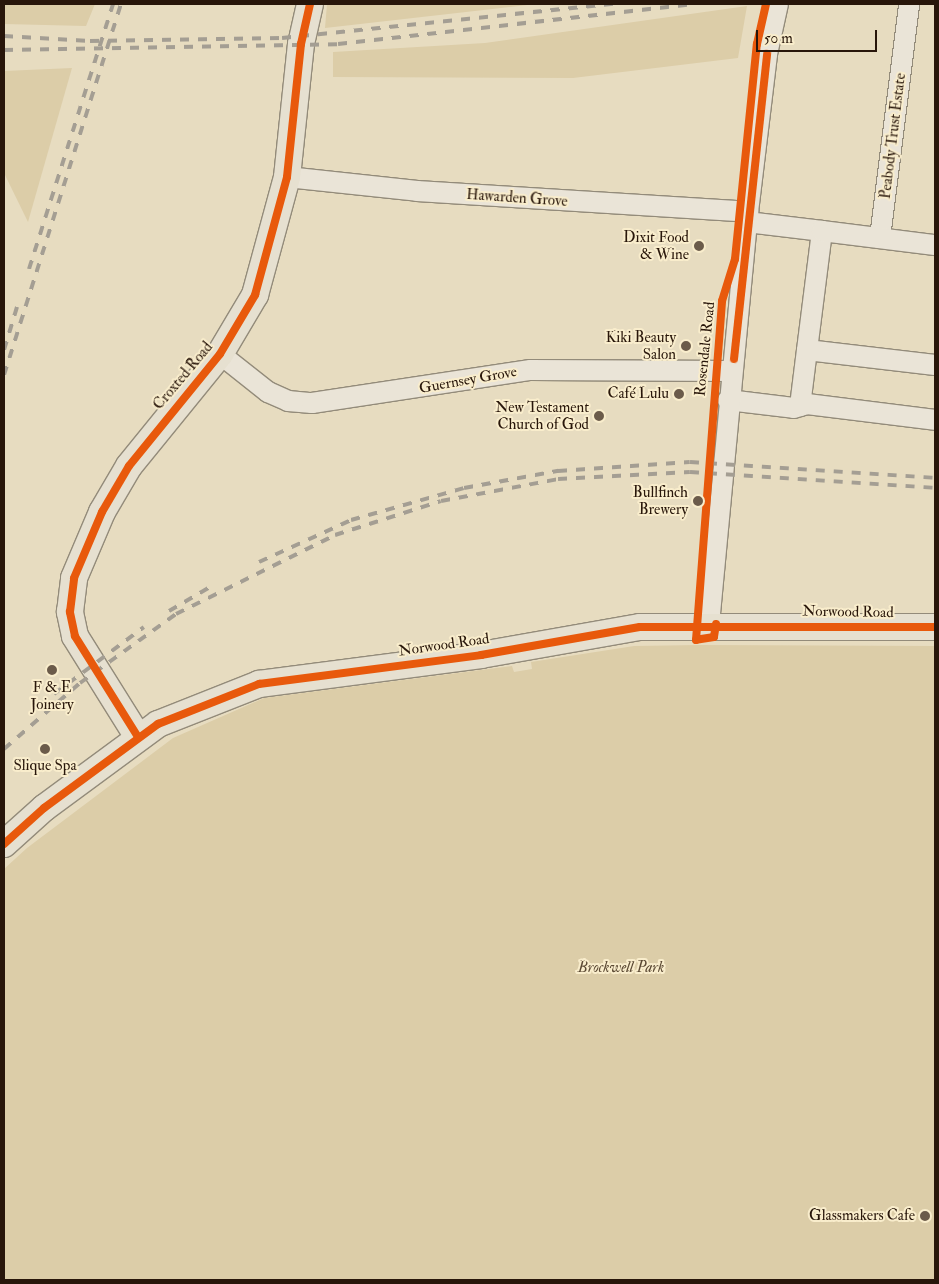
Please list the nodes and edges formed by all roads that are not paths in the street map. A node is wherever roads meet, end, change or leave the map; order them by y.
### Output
1 (310, 4) edge
2 (778, 4) edge
3 (909, 4) edge
4 (287, 177) junction
5 (748, 217) junction
6 (822, 230) junction
7 (880, 238) junction
8 (935, 245) edge
9 (807, 350) junction
10 (220, 354) junction
11 (935, 365) edge
12 (732, 371) junction
13 (728, 400) junction
14 (800, 406) junction
15 (935, 420) edge
16 (709, 624) junction
17 (935, 627) edge
18 (138, 738) junction
19 (4, 844) edge

1 - 4 main road, Croxted Road
2 - 5 street, Rosendale Road
3 - 7 street, Peabody Trust Estate
4 - 5 street, Hawarden Grove
4 - 10 main road, Croxted Road
5 - 6 street
5 - 12 street, Rosendale Road
6 - 7 street
6 - 9 street
7 - 8 street
9 - 11 street
9 - 14 street
10 - 12 street, Guernsey Grove
10 - 18 main road, Croxted Road
12 - 13 street, Rosendale Road
13 - 14 street
13 - 16 street, Rosendale Road
14 - 15 street
16 - 17 main road, Norwood Road
16 - 18 main road, Norwood Road
18 - 19 main road, Norwood Road

